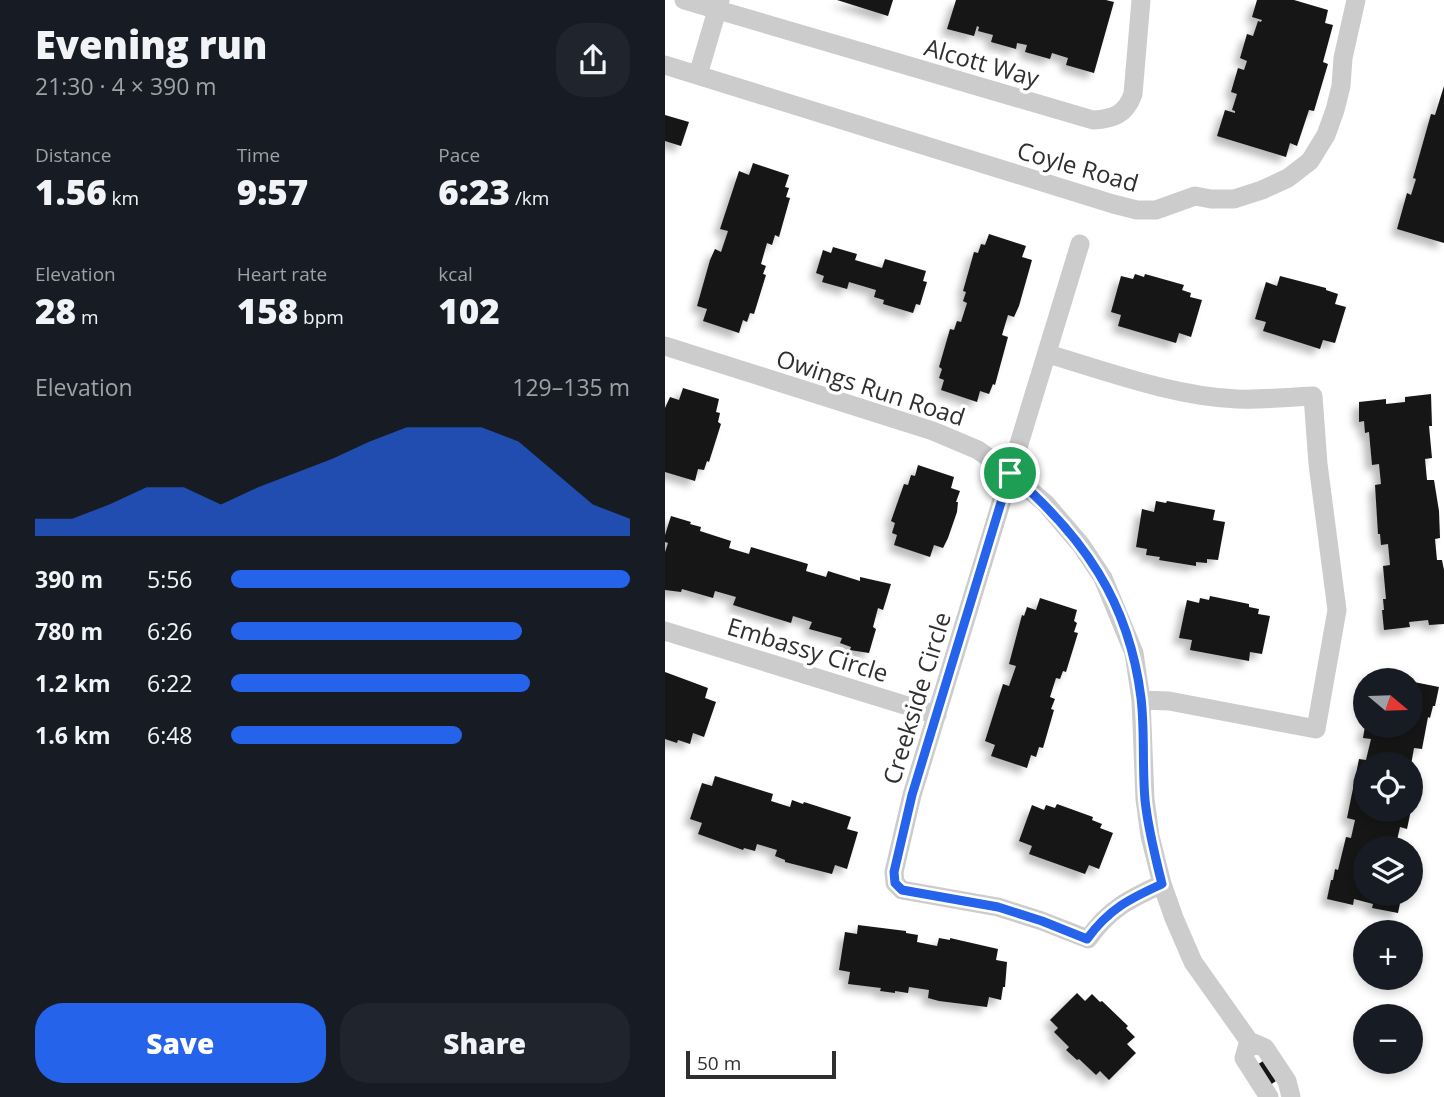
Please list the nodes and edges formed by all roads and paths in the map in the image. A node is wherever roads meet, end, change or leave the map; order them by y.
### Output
1 (684, 0) edge
2 (1141, 0) edge
3 (1356, 0) edge
4 (719, 5) edge
5 (665, 65) edge
6 (698, 75) junction
7 (1080, 244) dead end
8 (665, 346) edge
9 (1048, 354) junction
10 (1010, 473) junction
11 (665, 631) edge
12 (1141, 700) junction
13 (937, 715) junction
14 (1162, 884) junction
15 (1249, 1041) junction
16 (1269, 1097) edge
17 (1290, 1097) edge

1 - 4 street, Alcott Way
2 - 4 street, Alcott Way
3 - 6 street, Coyle Road
4 - 6 street
5 - 6 street, Coyle Road
7 - 9 street, Creekside Circle
8 - 10 street, Owings Run Road
9 - 10 street, Creekside Circle
9 - 12 street
10 - 12 street, Owings Run Road
10 - 13 street, Creekside Circle
11 - 13 street, Embassy Circle
12 - 14 street, Owings Run Road
13 - 14 street, Creekside Circle
14 - 15 street, Owings Run Road
15 - 16 street, Owings Run Road
15 - 17 street, Owings Run Road

